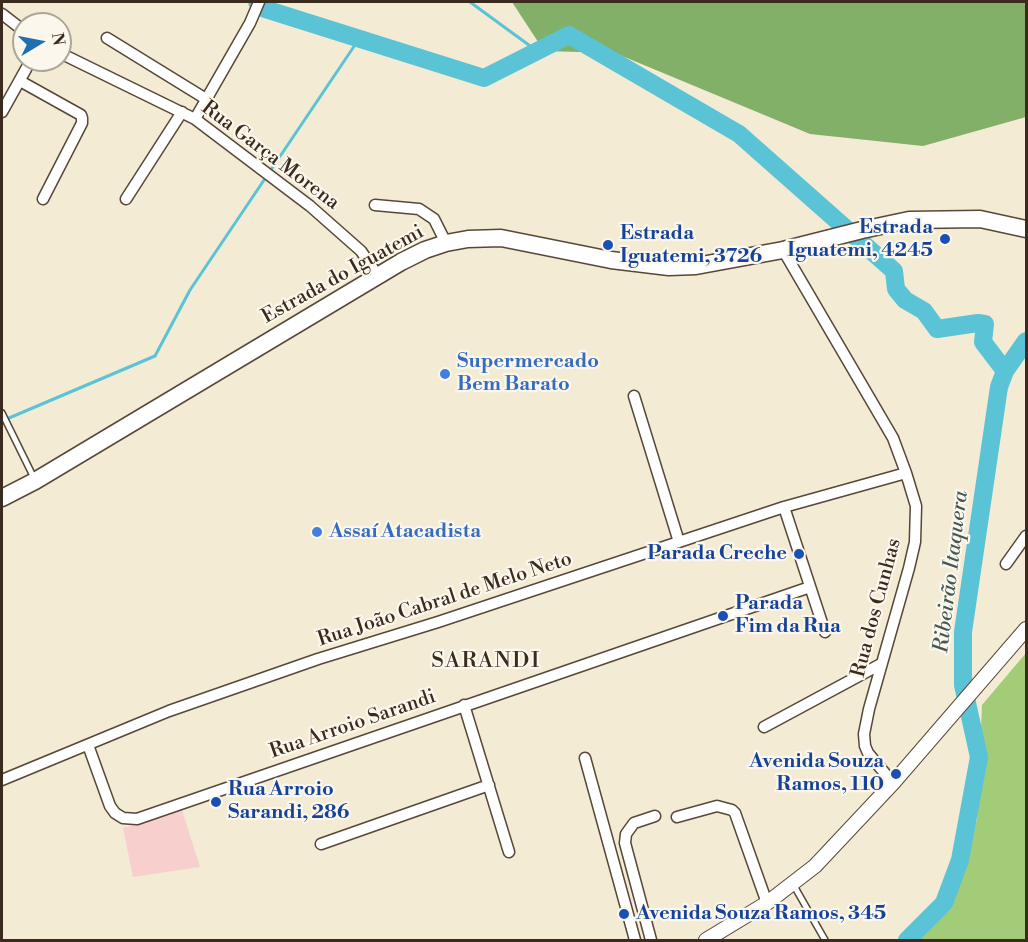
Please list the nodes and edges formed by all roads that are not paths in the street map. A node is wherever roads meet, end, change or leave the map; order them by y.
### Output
1 (259, 2) edge
2 (107, 38) dead end
3 (72, 59) edge
4 (25, 72) edge
5 (21, 81) junction
6 (206, 99) junction
7 (2, 112) edge
8 (182, 112) junction
9 (195, 119) junction
10 (43, 199) dead end
11 (126, 199) dead end
12 (375, 205) dead end
13 (1026, 229) edge
14 (446, 243) junction
15 (783, 250) junction
16 (378, 276) junction
17 (634, 396) dead end
18 (2, 413) edge
19 (906, 473) junction
20 (36, 481) junction
21 (2, 498) edge
22 (784, 507) junction
23 (1026, 536) edge
24 (679, 542) junction
25 (1006, 564) dead end
26 (810, 586) junction
27 (1026, 629) edge
28 (825, 632) dead end
29 (881, 664) junction
30 (464, 705) junction
31 (764, 727) dead end
32 (88, 745) junction
33 (585, 758) dead end
34 (2, 780) edge
35 (893, 783) junction
36 (489, 785) junction
37 (655, 816) dead end
38 (676, 817) dead end
39 (321, 844) dead end
40 (509, 852) dead end
41 (794, 884) junction
42 (766, 903) junction
43 (635, 940) edge
44 (651, 940) edge
45 (706, 940) edge
46 (825, 940) edge

1 - 6 street
2 - 6 street
3 - 8 street, Rua Garça Morena
4 - 5 street
5 - 7 street
5 - 10 street
6 - 9 street
8 - 9 street, Rua Garça Morena
8 - 11 street
9 - 16 street, Rua Garça Morena
12 - 14 street
13 - 15 main road, Estrada do Iguatemi
14 - 15 main road, Estrada do Iguatemi
14 - 16 main road, Estrada do Iguatemi
15 - 19 street, Rua dos Cunhas
16 - 20 main road, Estrada do Iguatemi
17 - 24 street
18 - 20 lane
19 - 22 street, Rua João Cabral de Melo Neto
19 - 29 street, Rua dos Cunhas
20 - 21 main road, Estrada do Iguatemi
22 - 24 street, Rua João Cabral de Melo Neto
22 - 26 street
23 - 25 street
24 - 32 street, Rua João Cabral de Melo Neto
26 - 28 street
26 - 30 street, Rua Arroio Sarandi
27 - 35 street
29 - 31 street
29 - 35 street, Rua dos Cunhas
30 - 32 street, Rua Arroio Sarandi
30 - 36 street
32 - 34 street, Rua João Cabral de Melo Neto
33 - 43 street
35 - 41 street
36 - 39 street
36 - 40 street
37 - 44 street
38 - 42 street
41 - 42 street
41 - 46 lane
42 - 45 street

